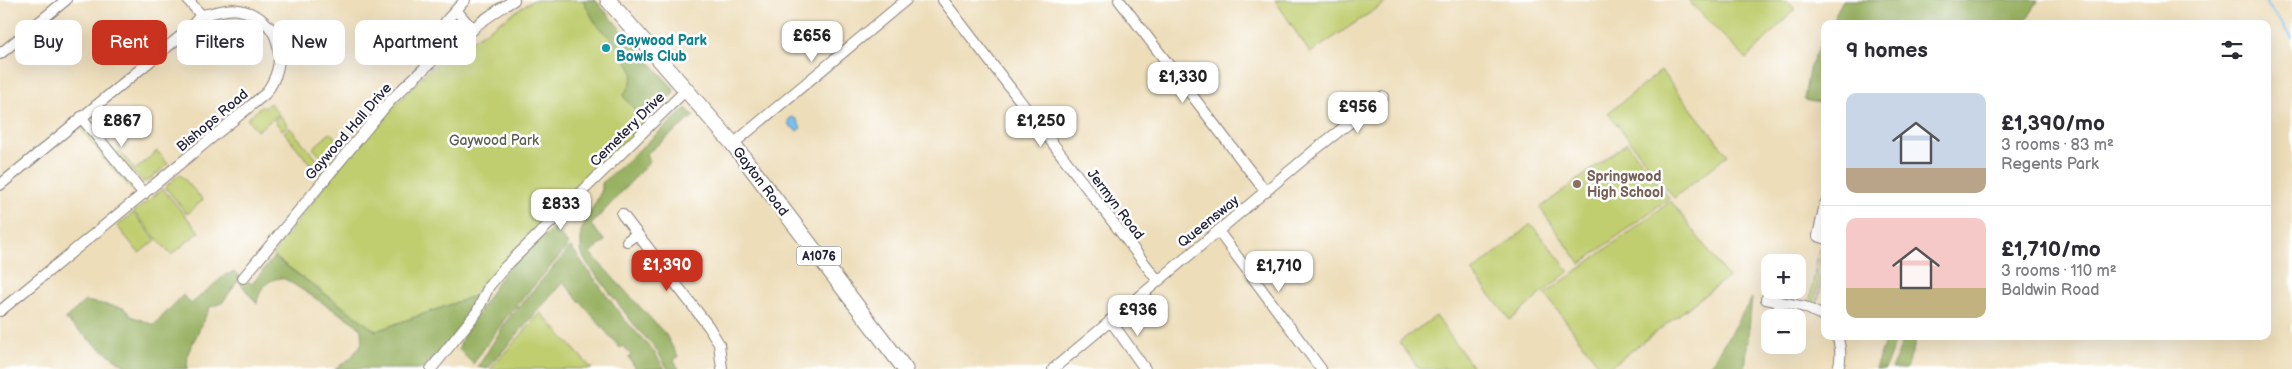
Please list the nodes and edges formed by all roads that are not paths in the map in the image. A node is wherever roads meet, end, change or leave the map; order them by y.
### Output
1 (66, 0) edge
2 (188, 0) edge
3 (465, 0) edge
4 (514, 0) edge
5 (608, 0) edge
6 (906, 0) edge
7 (943, 0) edge
8 (1119, 0) edge
9 (456, 10) junction
10 (201, 15) junction
11 (447, 20) edge
12 (464, 20) edge
13 (476, 28) edge
14 (0, 54) edge
15 (430, 65) edge
16 (687, 89) junction
17 (1383, 97) dead end
18 (81, 117) junction
19 (733, 144) junction
20 (0, 185) edge
21 (1266, 192) junction
22 (144, 194) junction
23 (622, 214) dead end
24 (1821, 222) edge
25 (1218, 231) junction
26 (637, 234) junction
27 (1821, 237) edge
28 (627, 241) dead end
29 (243, 278) dead end
30 (1158, 281) junction
31 (1766, 299) dead end
32 (1780, 302) junction
33 (1778, 309) edge
34 (0, 311) edge
35 (1821, 315) edge
36 (1110, 320) junction
37 (1838, 340) edge
38 (431, 369) edge
39 (722, 369) edge
40 (905, 369) edge
41 (1053, 369) edge
42 (1146, 369) edge
43 (1321, 369) edge
44 (1838, 369) edge

1 - 14 street
2 - 10 street
3 - 9 street
4 - 13 street, Gaywood Hall Drive
5 - 16 main road, Gayton Road / A1076
6 - 19 street
7 - 30 street, Jermyn Road
8 - 21 street
9 - 11 street
9 - 12 street
10 - 18 street
10 - 22 street, Bishops Road
15 - 29 street, Gaywood Hall Drive
16 - 19 main road, Gayton Road / A1076
16 - 38 street, Cemetery Drive
17 - 21 street, Queensway
18 - 20 street
18 - 22 street
19 - 40 main road, Gayton Road / A1076
21 - 25 street, Queensway
22 - 34 street, Bishops Road
23 - 26 street
24 - 27 street
25 - 30 street, Queensway
25 - 43 street
26 - 28 street
26 - 39 street
30 - 36 street, Queensway
31 - 32 street
32 - 33 street
32 - 35 street
36 - 41 street, Queensway
36 - 42 street
37 - 44 street

